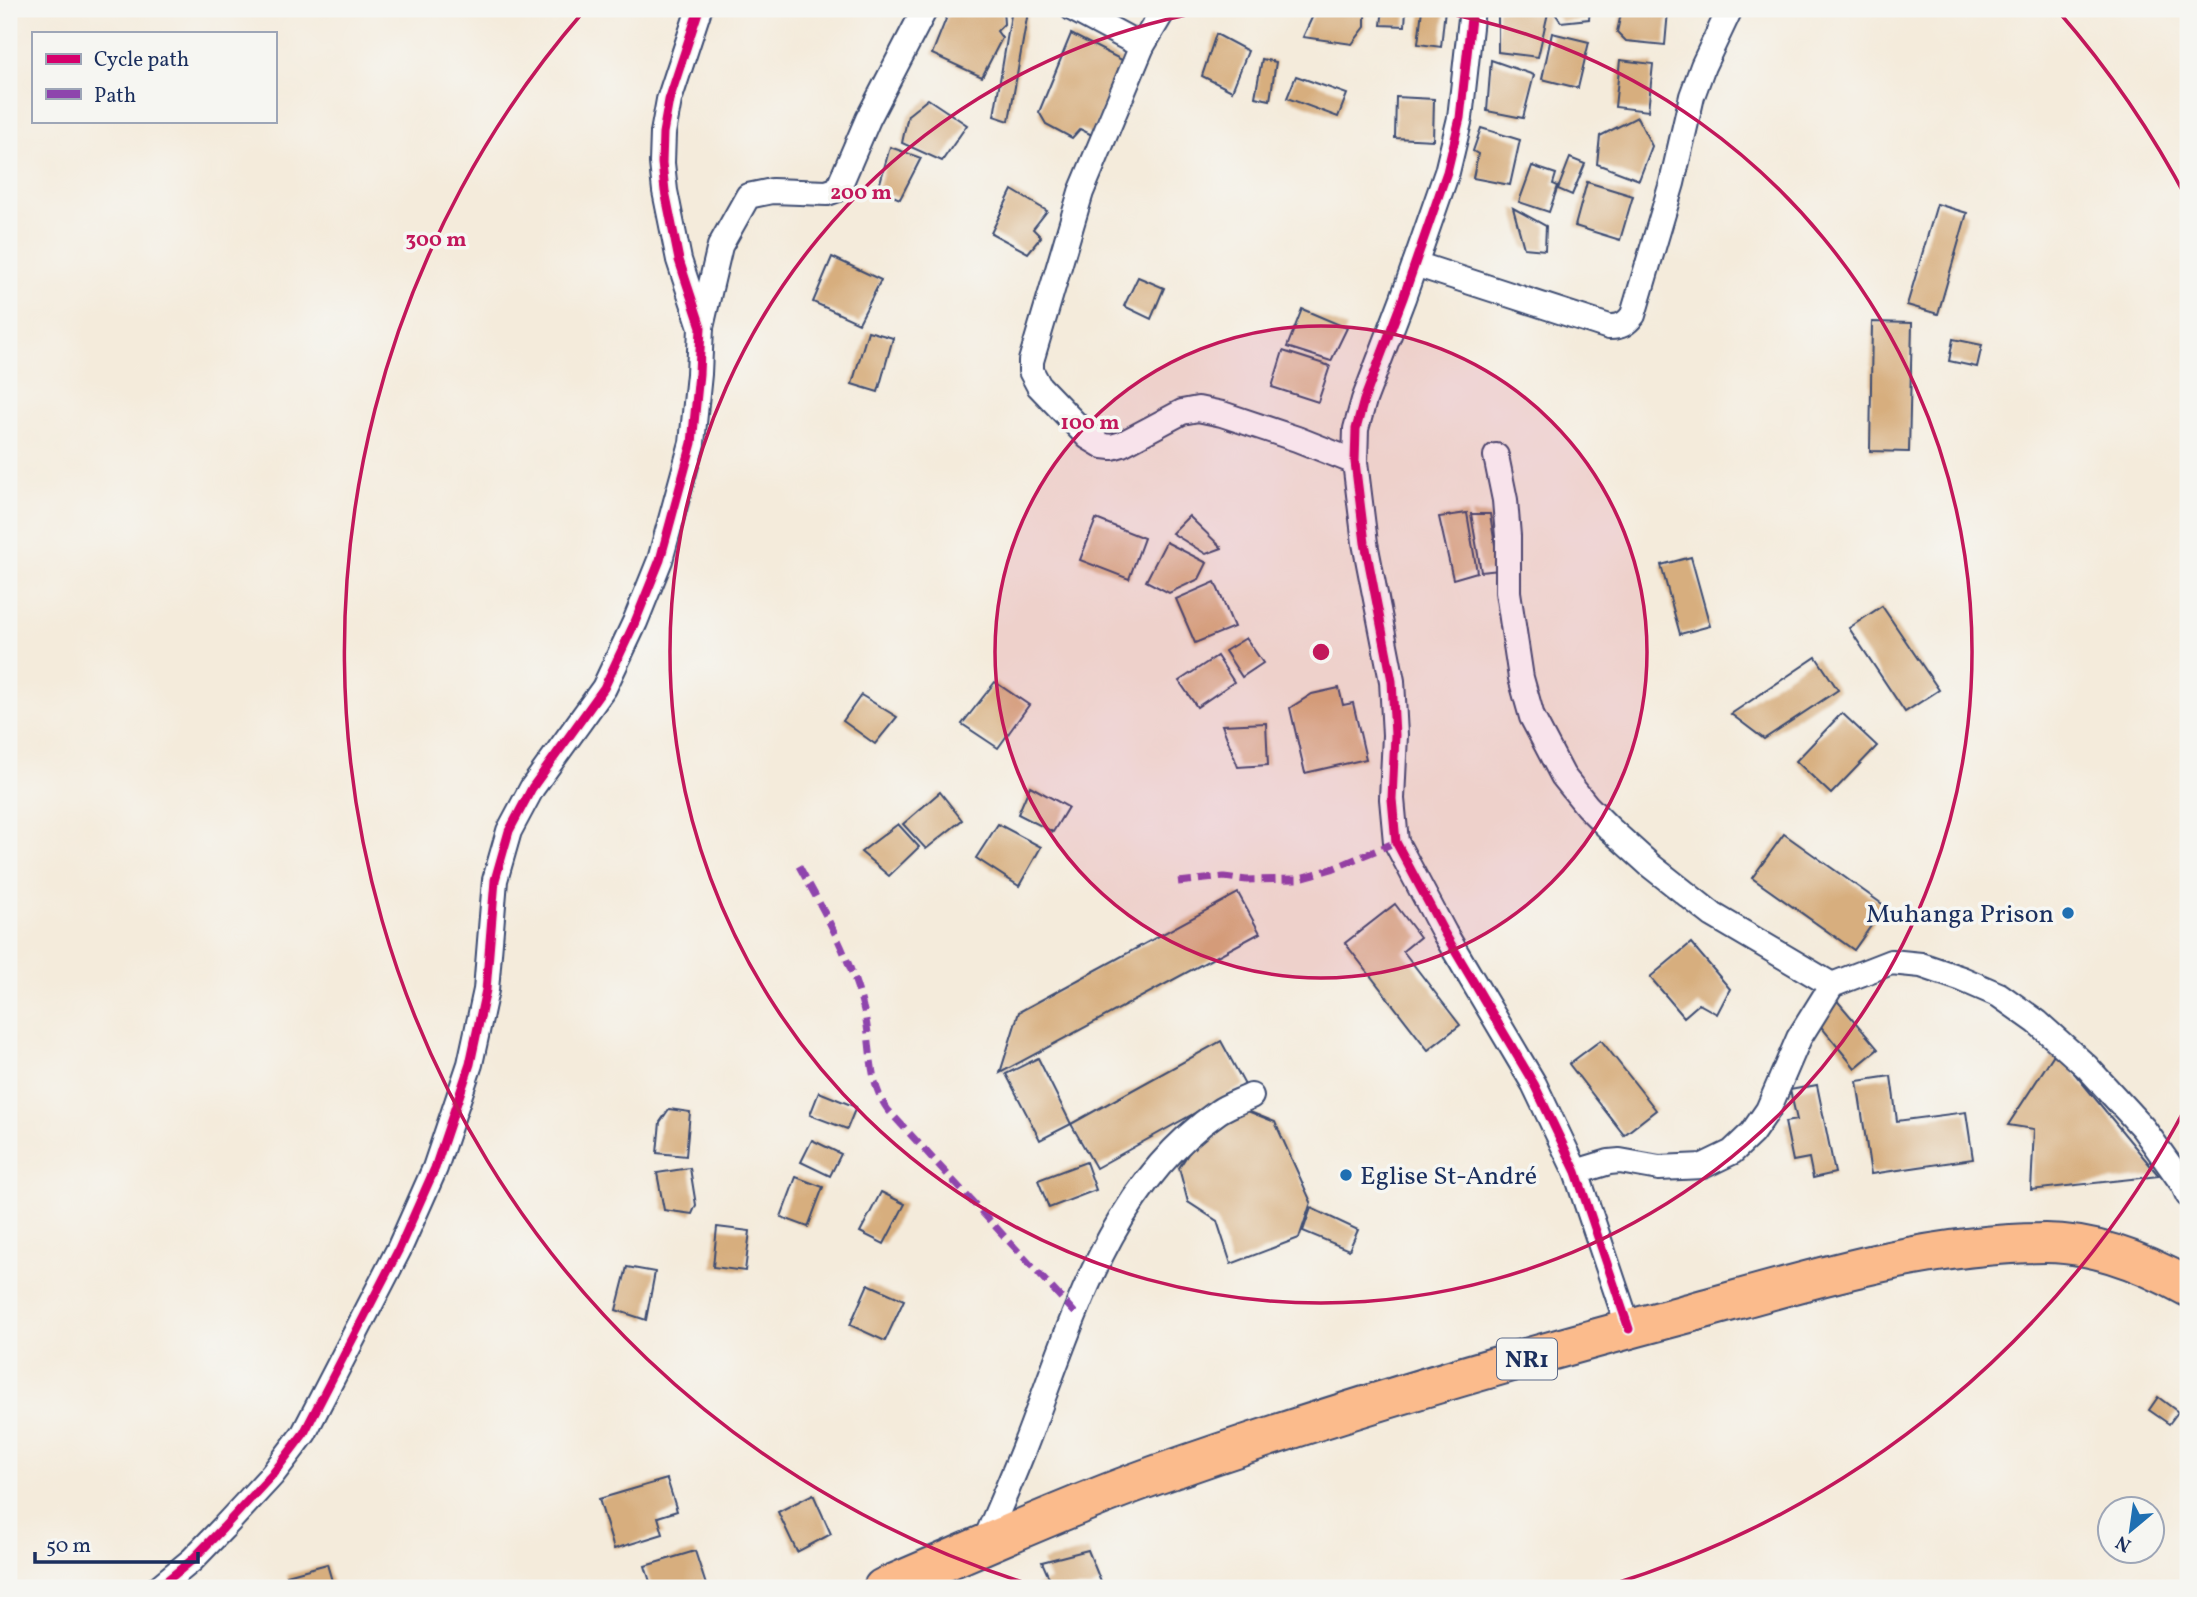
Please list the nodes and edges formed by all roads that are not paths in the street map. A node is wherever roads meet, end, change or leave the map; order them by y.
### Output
1 (699, 9) edge
2 (925, 9) edge
3 (1073, 9) edge
4 (1164, 9) edge
5 (1472, 9) edge
6 (1730, 9) edge
7 (1142, 46) junction
8 (1415, 264) junction
9 (701, 327) junction
10 (1496, 456) dead end
11 (1355, 462) junction
12 (1832, 985) junction
13 (1251, 1096) dead end
14 (1576, 1172) junction
15 (2188, 1195) edge
16 (2188, 1287) edge
17 (1629, 1329) junction
18 (983, 1546) junction
19 (158, 1588) edge
20 (883, 1588) edge

1 - 9 street
2 - 9 street
3 - 7 street
4 - 7 street
5 - 8 street
6 - 8 street
7 - 11 street
8 - 11 street
9 - 19 street
10 - 12 street
11 - 14 street
12 - 14 street
12 - 15 street
13 - 18 street
14 - 17 street
16 - 17 highway, NR1
17 - 18 highway, NR1
18 - 20 highway, NR1

